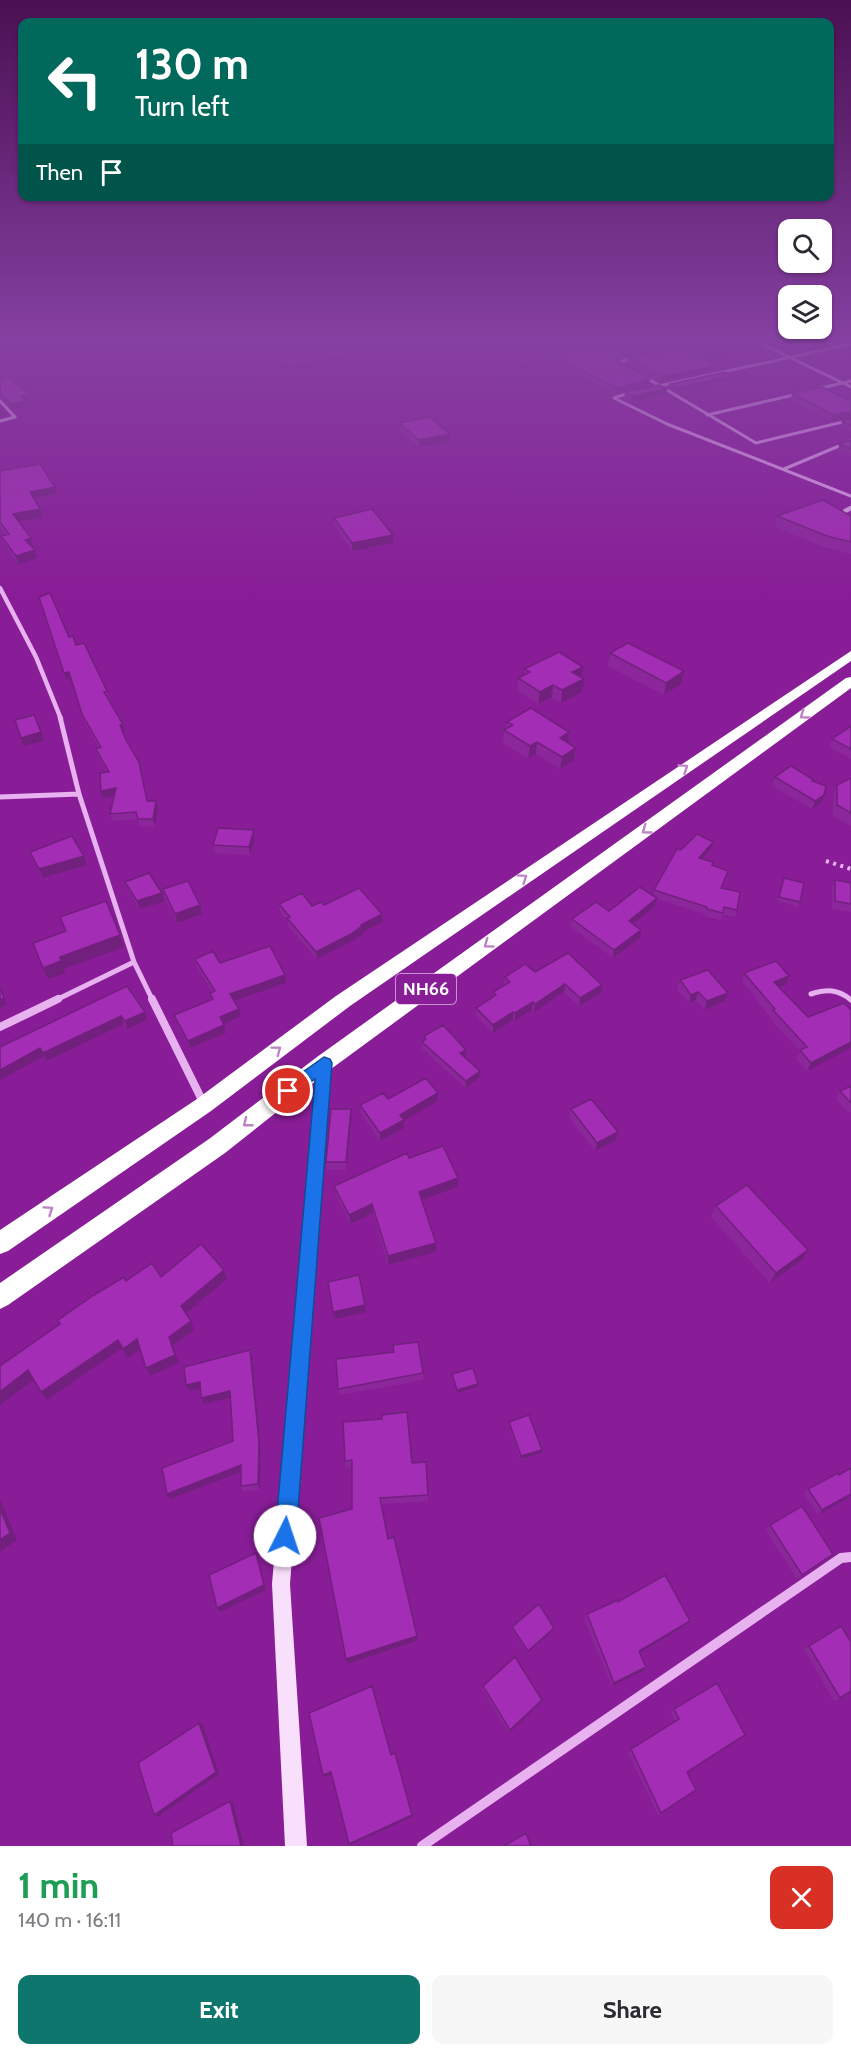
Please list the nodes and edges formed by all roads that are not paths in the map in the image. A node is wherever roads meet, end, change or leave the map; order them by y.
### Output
1 (663, 422) edge
2 (719, 422) edge
3 (843, 422) edge
4 (851, 441) edge
5 (784, 469) junction
6 (851, 496) edge
7 (851, 508) edge
8 (851, 524) edge
9 (0, 588) edge
10 (851, 655) edge
11 (851, 681) edge
12 (79, 794) junction
13 (0, 797) edge
14 (134, 962) junction
15 (811, 994) dead end
16 (851, 1000) edge
17 (0, 1027) edge
18 (324, 1063) junction
19 (204, 1105) junction
20 (0, 1243) edge
21 (0, 1297) edge
22 (851, 1557) edge
23 (296, 1846) edge
24 (422, 1846) edge

1 - 5 street
2 - 3 street
4 - 5 street
5 - 6 street
7 - 8 street
9 - 12 street
19 -> 10 highway, NH66
11 -> 18 highway, NH66
12 - 13 street
12 - 14 street
14 - 17 street
14 - 19 street
15 - 16 street
18 -> 21 highway, NH66
18 - 23 main road
20 -> 19 highway, NH66
22 - 24 street

